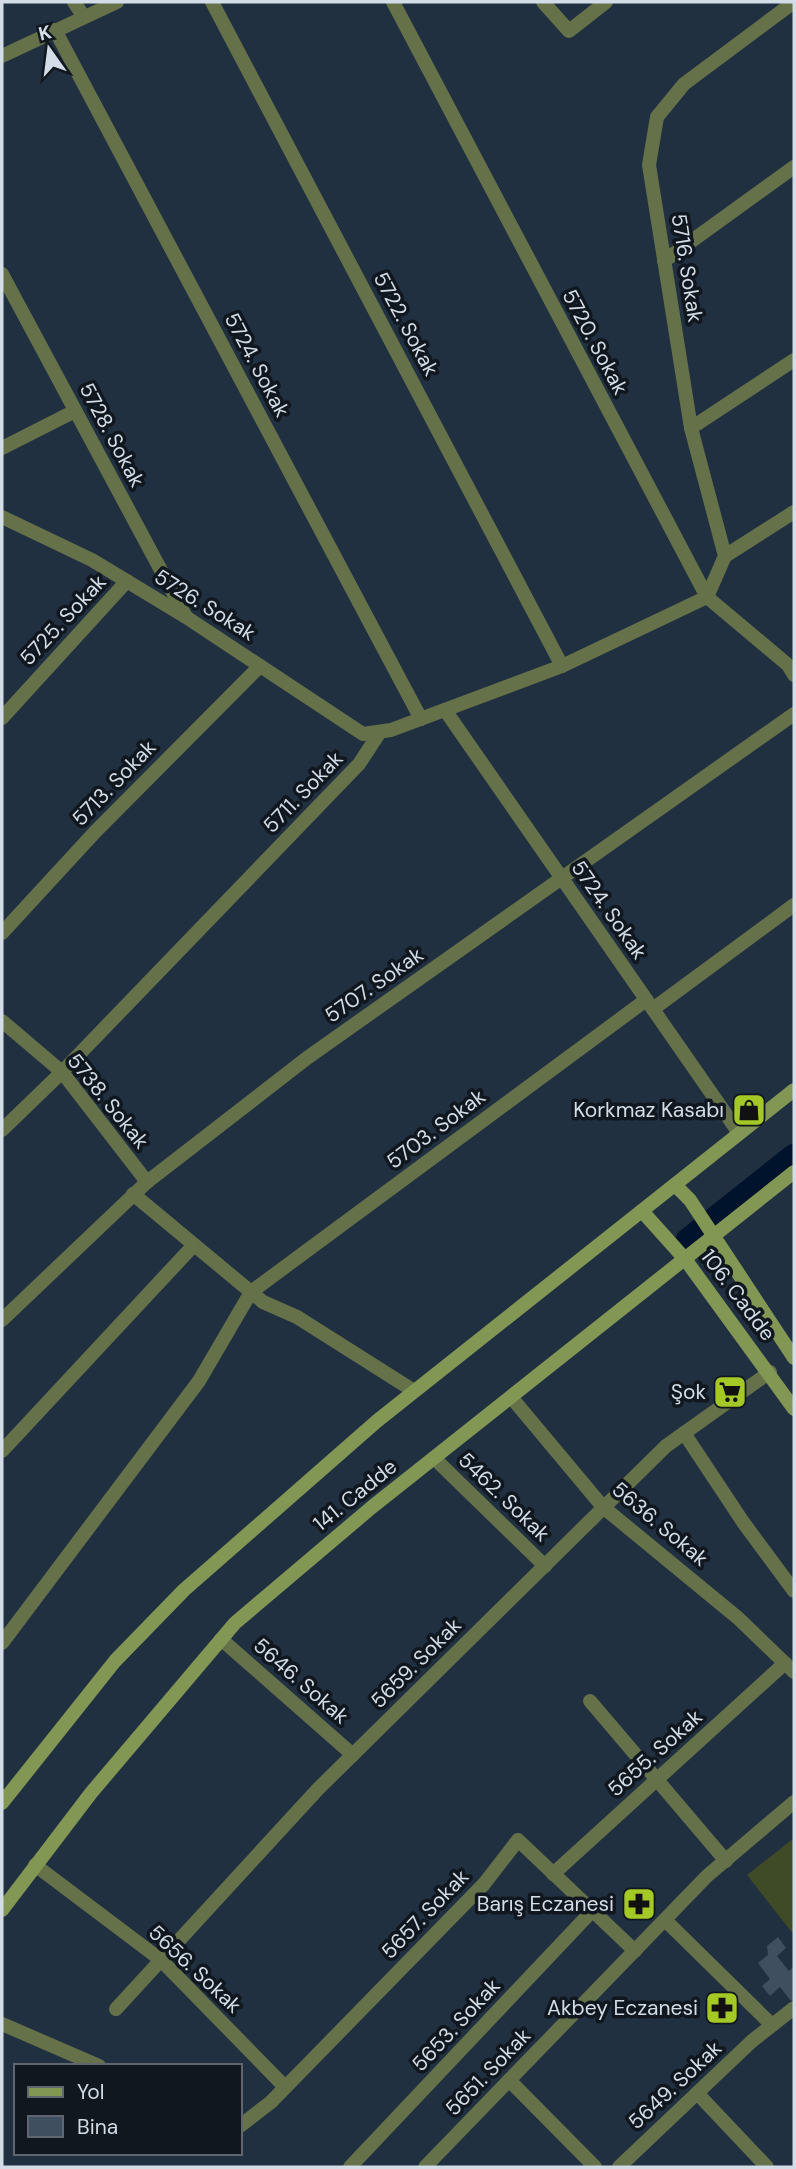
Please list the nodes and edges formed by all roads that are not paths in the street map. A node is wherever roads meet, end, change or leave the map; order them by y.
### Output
1 (74, 2) edge
2 (117, 2) edge
3 (212, 2) edge
4 (393, 2) edge
5 (543, 2) edge
6 (606, 2) edge
7 (794, 2) edge
8 (84, 17) junction
9 (55, 30) junction
10 (2, 55) edge
11 (794, 167) edge
12 (664, 261) junction
13 (2, 274) edge
14 (794, 360) edge
15 (75, 411) junction
16 (691, 428) junction
17 (2, 449) edge
18 (794, 512) edge
19 (2, 517) edge
20 (725, 556) junction
21 (127, 582) junction
22 (707, 597) junction
23 (186, 617) junction
24 (260, 666) junction
25 (562, 666) junction
26 (792, 668) edge
27 (445, 710) junction
28 (794, 715) edge
29 (2, 718) edge
30 (421, 719) junction
31 (380, 732) junction
32 (562, 880) junction
33 (794, 905) edge
34 (2, 933) edge
35 (649, 1004) junction
36 (2, 1021) edge
37 (62, 1072) junction
38 (794, 1090) edge
39 (2, 1130) edge
40 (739, 1133) junction
41 (794, 1172) edge
42 (147, 1182) junction
43 (675, 1185) junction
44 (133, 1194) junction
45 (642, 1211) junction
46 (714, 1235) junction
47 (193, 1246) junction
48 (685, 1259) junction
49 (251, 1292) junction
50 (2, 1320) edge
51 (794, 1358) edge
52 (770, 1372) junction
53 (414, 1391) junction
54 (510, 1397) junction
55 (794, 1409) edge
56 (684, 1433) junction
57 (2, 1451) edge
58 (434, 1458) junction
59 (603, 1507) junction
60 (545, 1566) junction
61 (794, 1591) edge
62 (221, 1639) junction
63 (2, 1643) edge
64 (790, 1667) edge
65 (590, 1701) dead end
66 (353, 1755) junction
67 (657, 1779) junction
68 (2, 1802) edge
69 (794, 1802) edge
70 (726, 1861) junction
71 (35, 1865) junction
72 (553, 1874) junction
73 (2, 1910) edge
74 (592, 1910) junction
75 (665, 1920) junction
76 (635, 1951) junction
77 (162, 1960) junction
78 (794, 2008) edge
79 (116, 2010) dead end
80 (2, 2024) edge
81 (772, 2025) junction
82 (94, 2064) edge
83 (509, 2080) junction
84 (285, 2087) junction
85 (698, 2093) junction
86 (242, 2126) edge
87 (350, 2167) edge
88 (425, 2167) edge
89 (595, 2167) edge
90 (619, 2167) edge
91 (767, 2167) edge

1 - 8 street
2 - 8 street
3 - 25 street, 5722. Sokak
4 - 22 street, 5720. Sokak
5 - 6 street
7 - 12 street, 5716. Sokak
8 - 9 street
9 - 10 street
9 - 30 street, 5724. Sokak
11 - 12 street
12 - 16 street, 5716. Sokak
13 - 15 street, 5728. Sokak
14 - 16 street
15 - 17 street
15 - 23 street, 5728. Sokak
16 - 20 street, 5716. Sokak
18 - 20 street
19 - 21 street, 5726. Sokak
20 - 22 street
21 - 23 street, 5726. Sokak
21 - 29 street, 5725. Sokak
22 - 25 street
22 - 26 street, 5720. Sokak
23 - 24 street, 5726. Sokak
24 - 31 street, 5726. Sokak
24 - 34 street, 5713. Sokak
25 - 27 street
27 - 30 street
27 - 32 street, 5724. Sokak
28 - 32 street, 5707. Sokak
30 - 31 street
31 - 37 street, 5711. Sokak
32 - 35 street, 5724. Sokak
32 - 42 street, 5707. Sokak
33 - 35 street, 5703. Sokak
35 - 40 street, 5724. Sokak
35 - 49 street, 5703. Sokak
36 - 37 street, 5738. Sokak
37 - 39 street, 5711. Sokak
37 - 42 street, 5738. Sokak
38 - 40 street, 141. Cadde
40 - 43 street, 141. Cadde
41 - 46 street, 141. Cadde
42 - 44 street, 5707. Sokak
43 - 45 street, 141. Cadde
43 - 46 street, 106. Cadde
44 - 47 street
44 - 50 street, 5707. Sokak
45 - 48 street, 106. Cadde
45 - 53 street, 141. Cadde
46 - 48 street, 141. Cadde
46 - 51 street, 106. Cadde
47 - 49 street
47 - 57 street
48 - 52 street, 106. Cadde
48 - 54 street, 141. Cadde
49 - 53 street
49 - 63 street
52 - 55 street, 106. Cadde
52 - 56 street, 5659. Sokak
53 - 68 street, 141. Cadde
54 - 58 street, 141. Cadde
54 - 59 street, 5636. Sokak
56 - 59 street, 5659. Sokak
56 - 61 street
58 - 60 street, 5462. Sokak
58 - 62 street, 141. Cadde
59 - 60 street, 5659. Sokak
59 - 64 street, 5636. Sokak
60 - 66 street, 5659. Sokak
62 - 66 street, 5646. Sokak
62 - 71 street, 141. Cadde
64 - 67 street, 5655. Sokak
65 - 67 street
66 - 77 street, 5659. Sokak
67 - 70 street
67 - 72 street, 5655. Sokak
69 - 70 street, 5651. Sokak
70 - 75 street, 5651. Sokak
71 - 73 street, 141. Cadde
71 - 77 street, 5656. Sokak
72 - 74 street, 5657. Sokak
72 - 84 street, 5657. Sokak
74 - 76 street, 5657. Sokak
74 - 87 street, 5653. Sokak
75 - 76 street, 5651. Sokak
75 - 81 street
76 - 83 street, 5651. Sokak
77 - 79 street, 5659. Sokak
77 - 84 street, 5656. Sokak
78 - 81 street, 5649. Sokak
80 - 82 street
81 - 85 street, 5649. Sokak
83 - 88 street, 5651. Sokak
83 - 89 street
84 - 86 street, 5657. Sokak
85 - 90 street, 5649. Sokak
85 - 91 street

